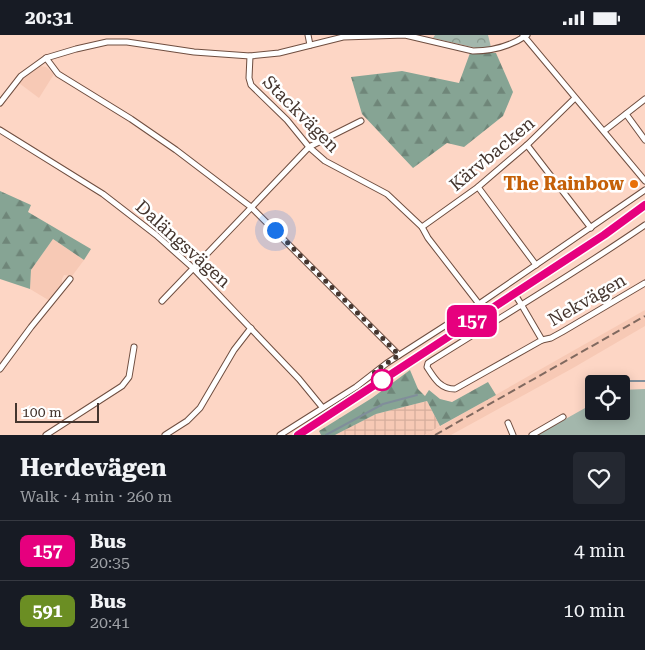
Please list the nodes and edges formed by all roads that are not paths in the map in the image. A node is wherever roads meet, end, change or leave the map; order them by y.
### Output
1 (126, 35) edge
2 (308, 35) edge
3 (404, 35) edge
4 (524, 36) edge
5 (127, 42) junction
6 (310, 45) junction
7 (250, 57) junction
8 (46, 59) junction
9 (576, 99) junction
10 (645, 99) edge
11 (0, 103) edge
12 (626, 114) junction
13 (361, 121) dead end
14 (0, 130) edge
15 (604, 131) junction
16 (645, 140) edge
17 (527, 145) junction
18 (310, 147) junction
19 (645, 181) edge
20 (478, 187) junction
21 (645, 190) edge
22 (645, 205) edge
23 (251, 207) junction
24 (645, 225) edge
25 (422, 227) junction
26 (591, 228) junction
27 (536, 265) junction
28 (193, 268) junction
29 (70, 279) dead end
30 (645, 283) edge
31 (514, 293) junction
32 (162, 301) dead end
33 (479, 304) junction
34 (521, 305) junction
35 (251, 328) junction
36 (542, 340) junction
37 (134, 347) dead end
38 (399, 355) junction
39 (0, 369) edge
40 (322, 407) junction
41 (563, 417) dead end
42 (508, 423) dead end
43 (46, 435) edge
44 (164, 435) edge
45 (280, 435) edge
46 (298, 435) edge
47 (513, 435) edge
48 (532, 435) edge

1 - 5 street
2 - 6 street
3 - 4 street
3 - 6 street
4 - 9 street
5 - 7 street
5 - 8 street
6 - 7 street
7 - 18 street, Stackvägen
8 - 11 street
8 - 23 street
9 - 15 street
9 - 17 street, Kärvbacken
10 - 12 street
12 - 15 street
12 - 16 street
13 - 18 street
14 - 28 street, Dalängsvägen
15 - 19 street
17 - 20 street, Kärvbacken
17 - 26 street
18 - 23 street
18 - 25 street, Stackvägen
20 - 25 street, Kärvbacken
20 - 27 street
21 - 26 street
22 - 31 street
23 - 28 street
23 - 38 street
24 - 34 street, Nekvägen
25 - 33 street, Stackvägen
26 - 27 street
27 - 33 street
28 - 32 street
28 - 35 street, Dalängsvägen
29 - 39 street
30 - 36 street, Nekvägen
31 - 34 street, Nekvägen
31 - 46 street
33 - 38 street
34 - 36 street, Nekvägen
34 - 36 street, Nekvägen
35 - 40 street, Dalängsvägen
35 - 44 street
37 - 43 street
38 - 40 street
40 - 45 street
41 - 48 street
42 - 47 street

